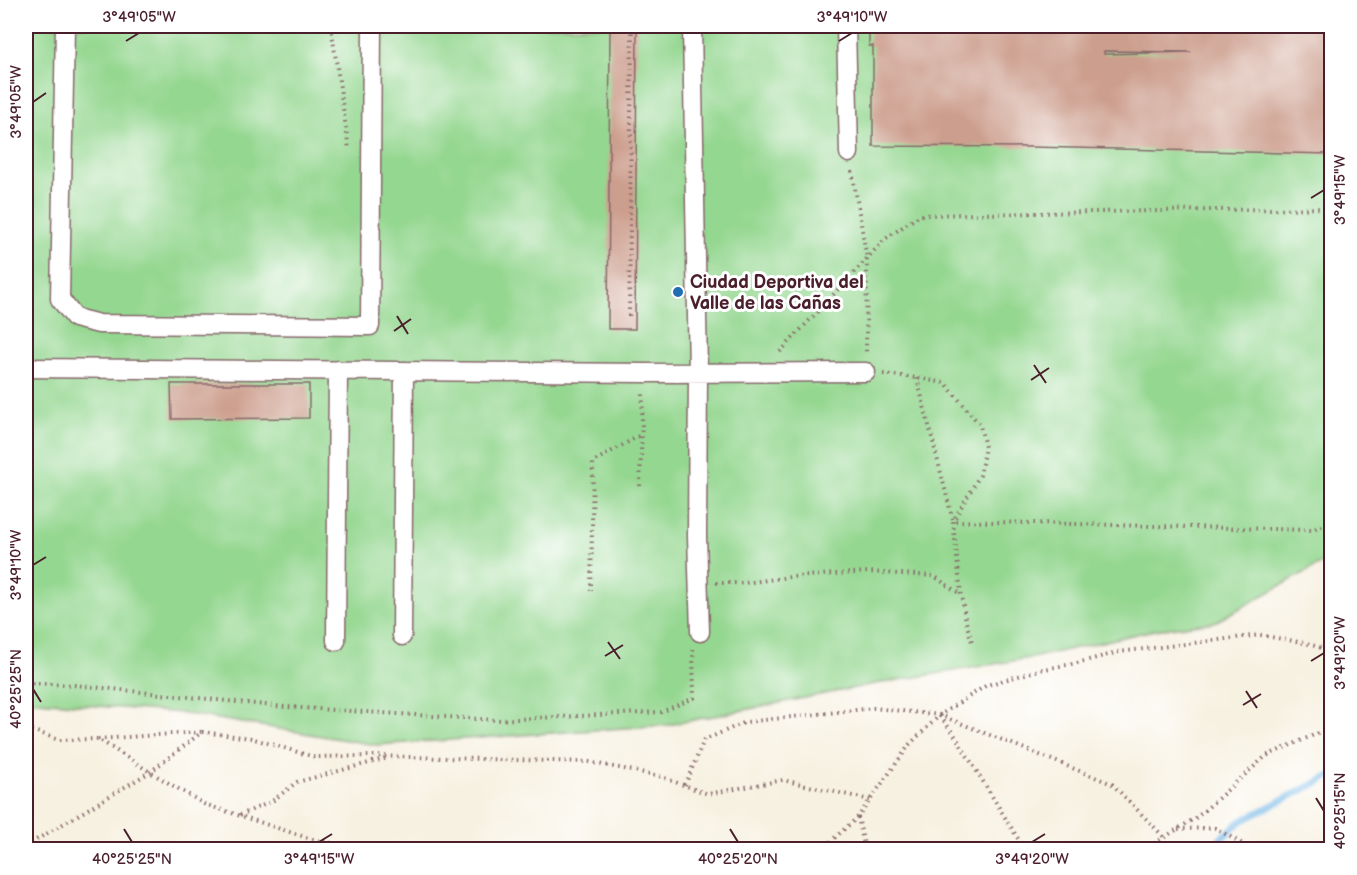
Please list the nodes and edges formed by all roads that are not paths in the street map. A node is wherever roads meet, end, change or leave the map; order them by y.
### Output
1 (65, 26) edge
2 (372, 26) edge
3 (693, 26) edge
4 (846, 26) edge
5 (849, 153) road end
6 (26, 368) edge
7 (338, 370) junction
8 (404, 371) junction
9 (866, 372) road end
10 (698, 373) junction
11 (700, 632) road end
12 (402, 636) dead end
13 (336, 641) dead end

1 - 2 street
3 - 10 street
4 - 5 street
6 - 7 street
7 - 8 street
7 - 13 street
8 - 10 street
8 - 12 street
9 - 10 street
10 - 11 street

